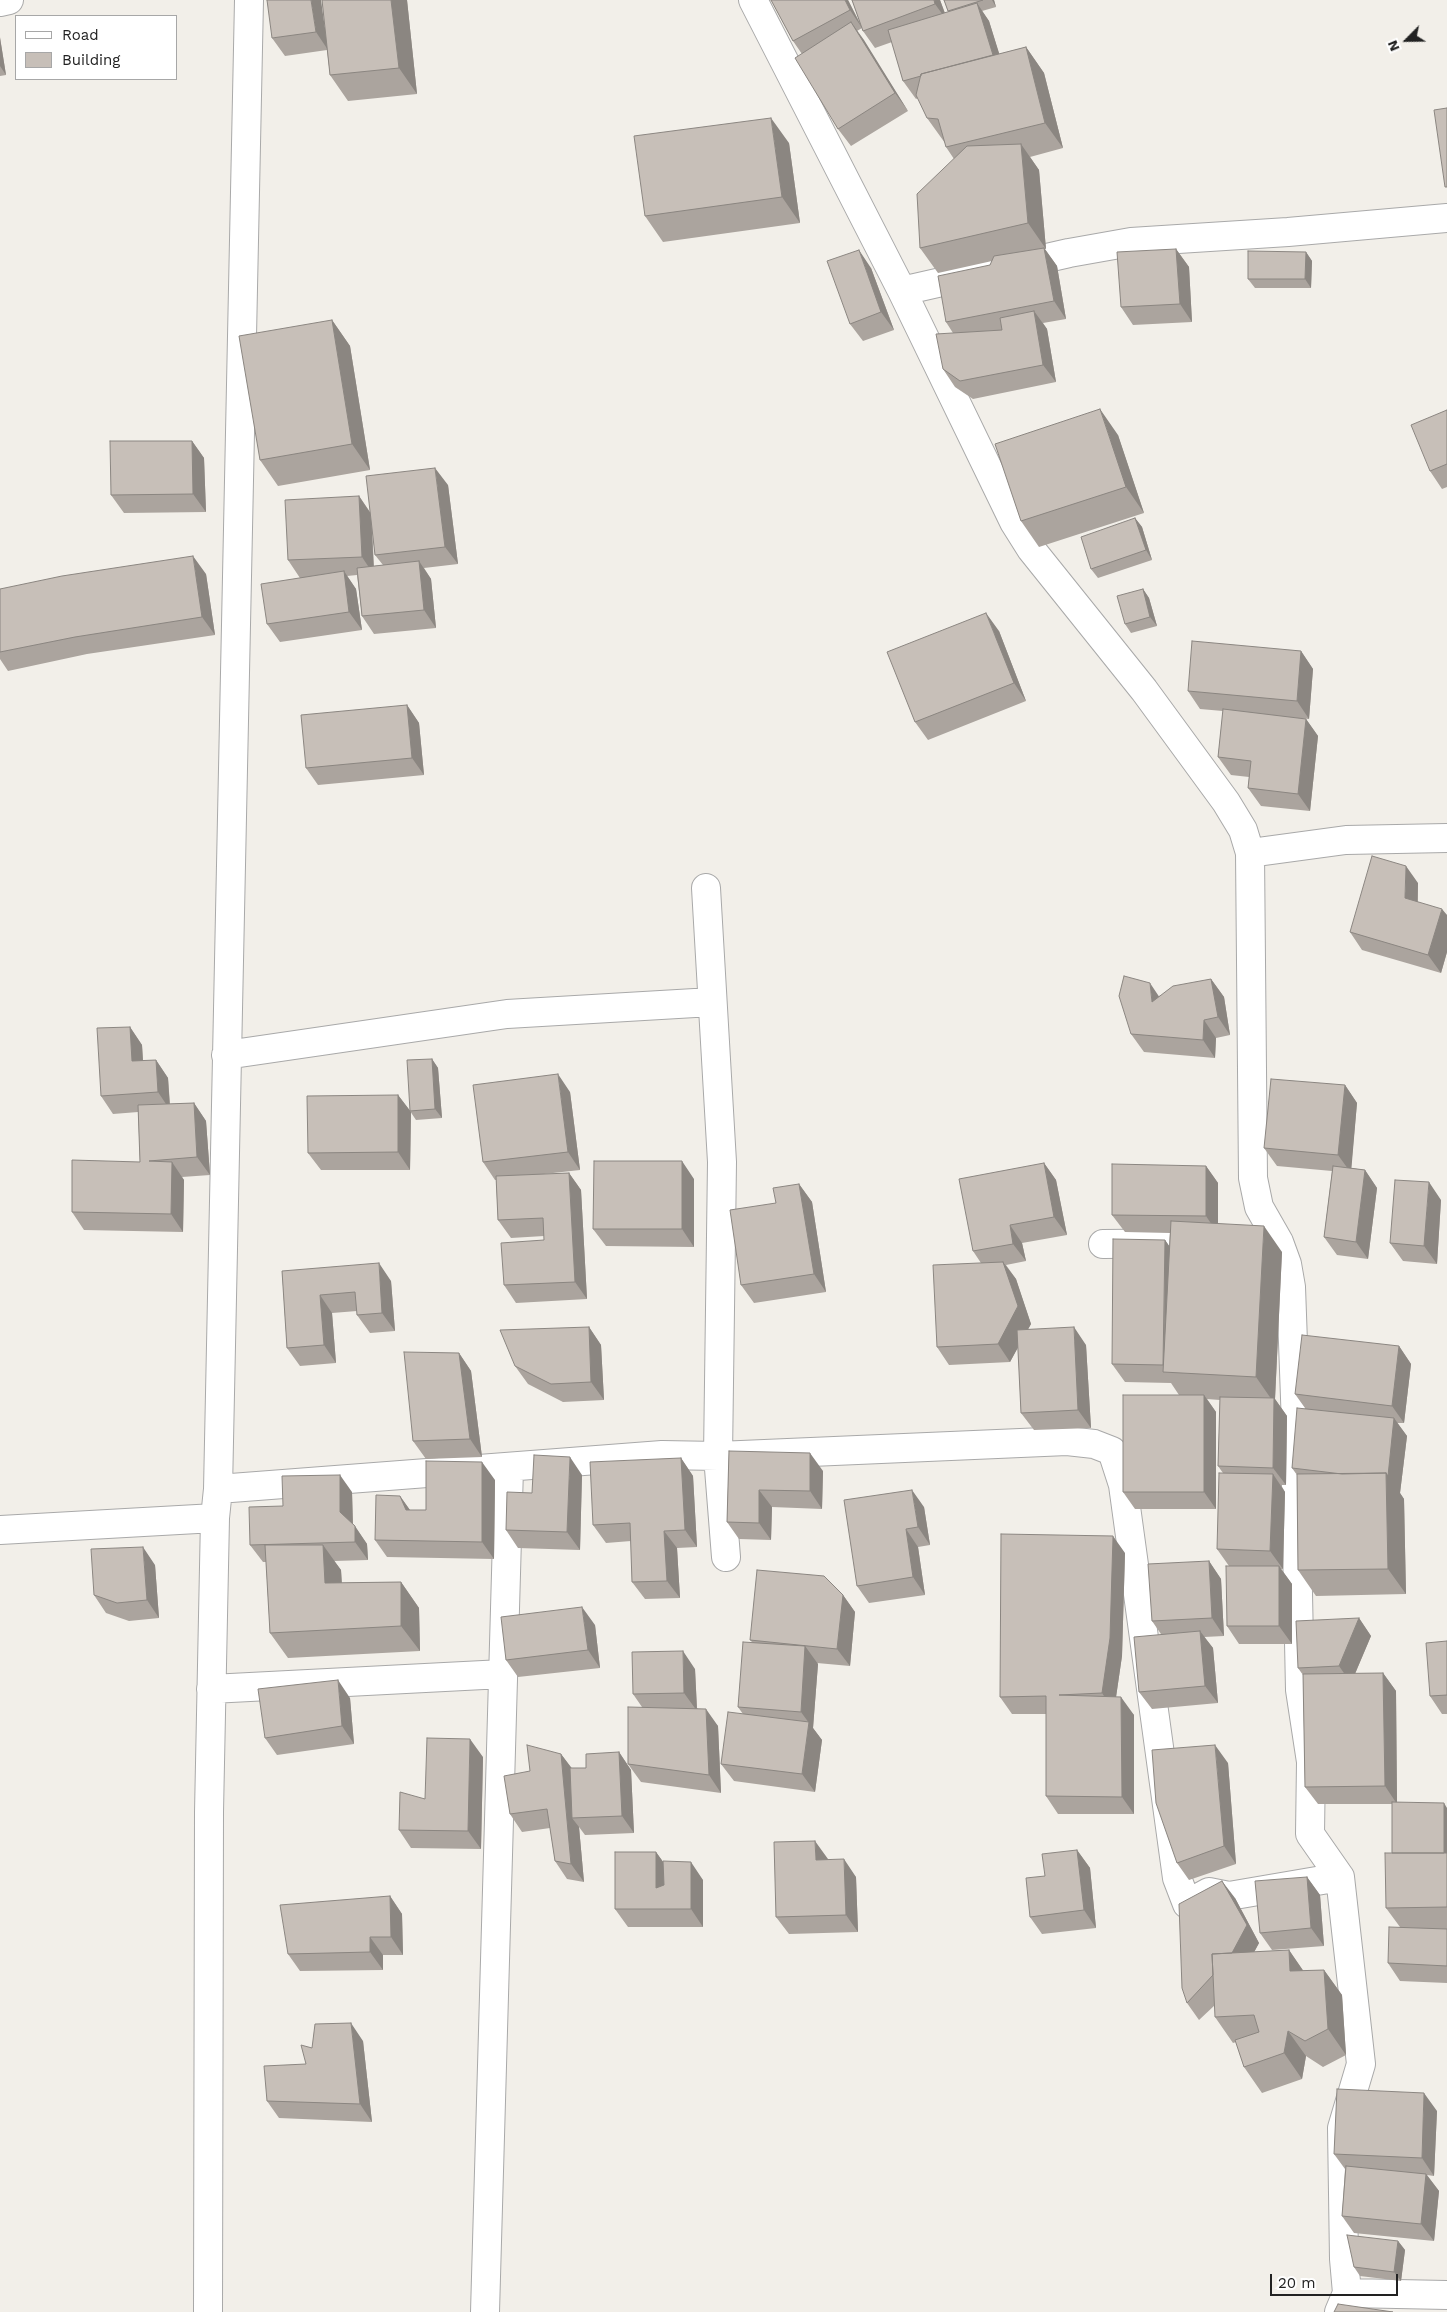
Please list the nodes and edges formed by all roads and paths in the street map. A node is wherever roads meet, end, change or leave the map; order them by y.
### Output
1 (9, 0) edge
2 (249, 0) edge
3 (753, 0) edge
4 (0, 2) edge
5 (1447, 218) edge
6 (902, 291) junction
7 (1447, 838) edge
8 (1250, 853) junction
9 (706, 888) dead end
10 (712, 1002) junction
11 (226, 1055) junction
12 (1279, 1242) junction
13 (1103, 1244) dead end
14 (718, 1456) junction
15 (509, 1468) junction
16 (218, 1489) junction
17 (215, 1518) junction
18 (0, 1530) edge
19 (726, 1557) dead end
20 (503, 1674) junction
21 (212, 1689) junction
22 (1340, 1877) junction
23 (1447, 2295) edge
24 (1343, 2302) edge
25 (208, 2312) edge
26 (485, 2312) edge

1 - 4 street
2 - 11 street
3 - 6 street
5 - 6 street
6 - 8 street
7 - 8 street
8 - 12 street
9 - 10 street
10 - 11 street
10 - 14 street
11 - 16 street
12 - 13 street
12 - 22 street
14 - 15 street
14 - 19 street
14 - 22 street
15 - 16 street
15 - 20 street
16 - 17 street
17 - 18 street
17 - 21 street
20 - 21 street
20 - 26 street
21 - 25 street
22 - 24 street
23 - 24 street

